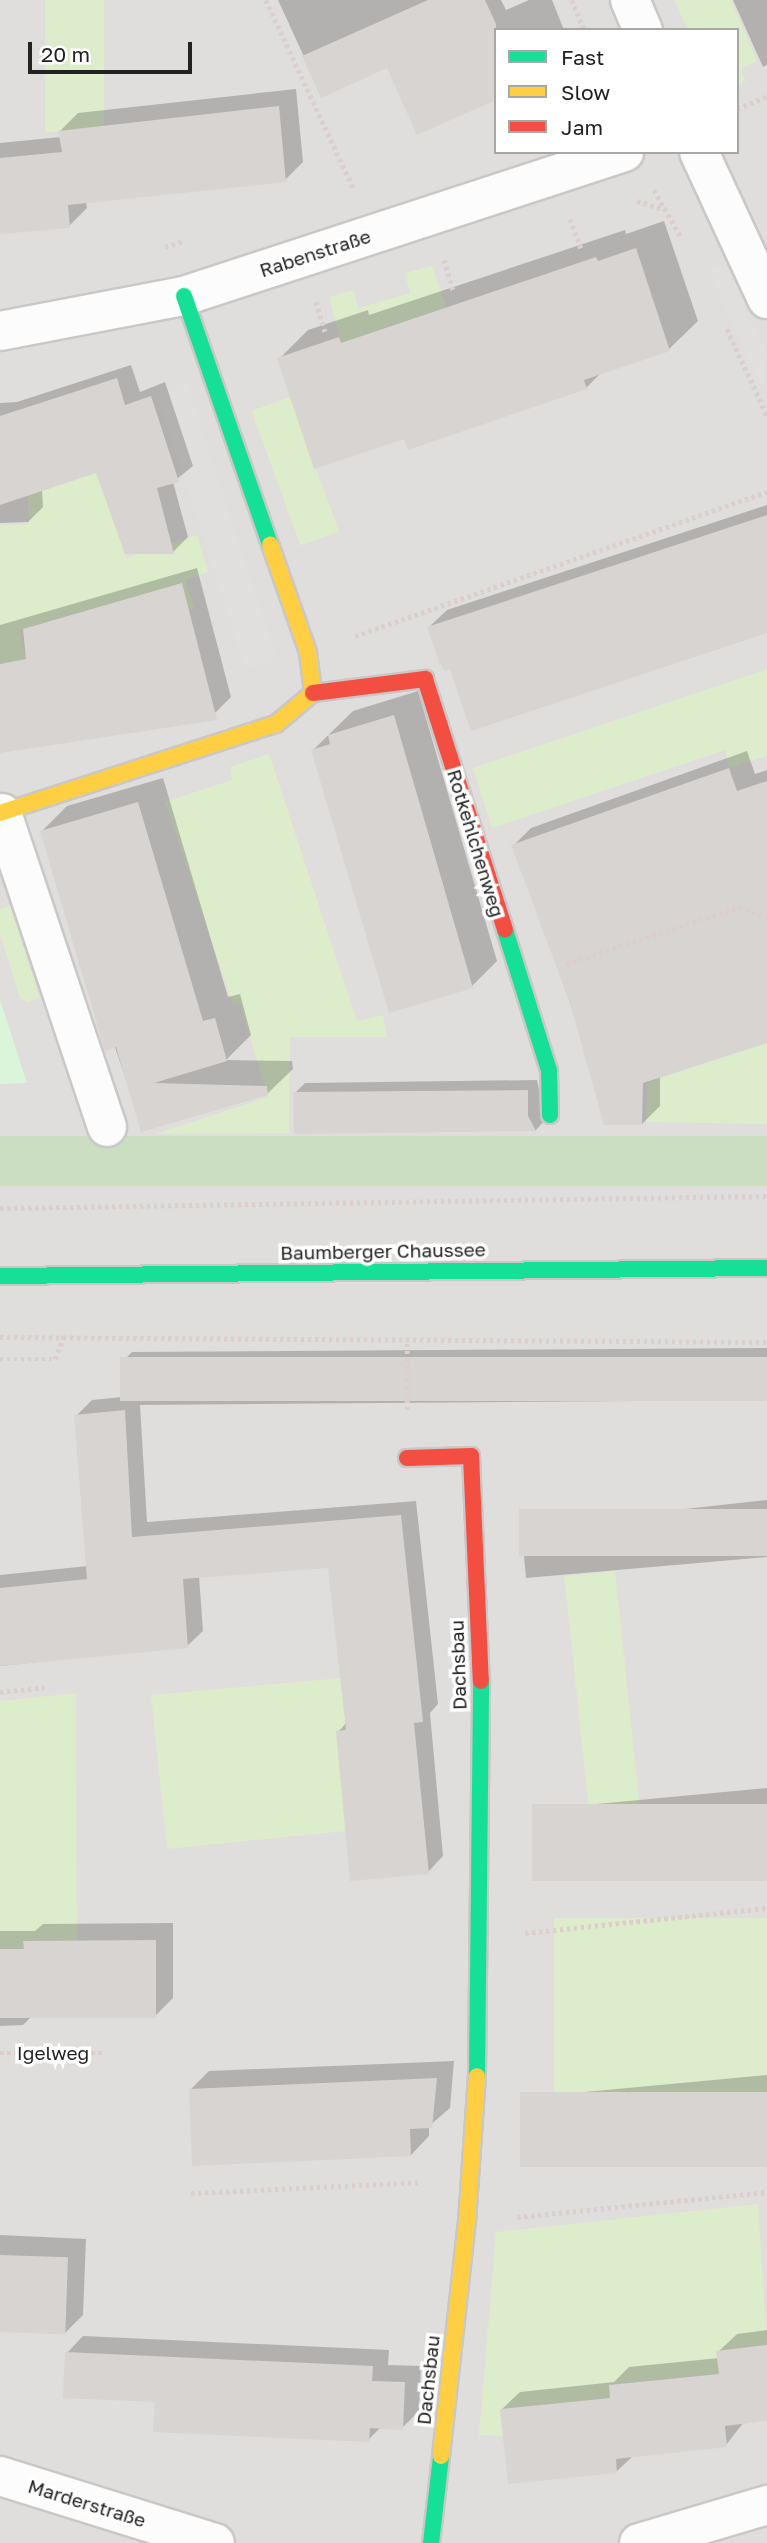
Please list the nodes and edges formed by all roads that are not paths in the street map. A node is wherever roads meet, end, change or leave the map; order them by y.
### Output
1 (630, 0) edge
2 (642, 28) edge
3 (618, 154) edge
4 (700, 154) edge
5 (184, 296) junction
6 (767, 299) edge
7 (0, 331) edge
8 (313, 693) junction
9 (1, 813) edge
10 (550, 1115) dead end
11 (107, 1127) dead end
12 (767, 1268) edge
13 (0, 1276) edge
14 (407, 1458) road end
15 (0, 2476) edge
16 (767, 2505) edge
17 (215, 2543) edge
18 (431, 2543) edge
19 (639, 2543) edge

1 - 2 street
3 - 5 street, Rabenstraße
4 - 6 street
5 - 7 street, Rabenstraße
5 - 8 street
8 - 9 street
8 - 10 street, Rotkehlchenweg
9 - 11 street
12 - 13 street, Baumberger Chaussee
14 - 18 street, Dachsbau
15 - 17 street, Marderstraße
16 - 19 street

